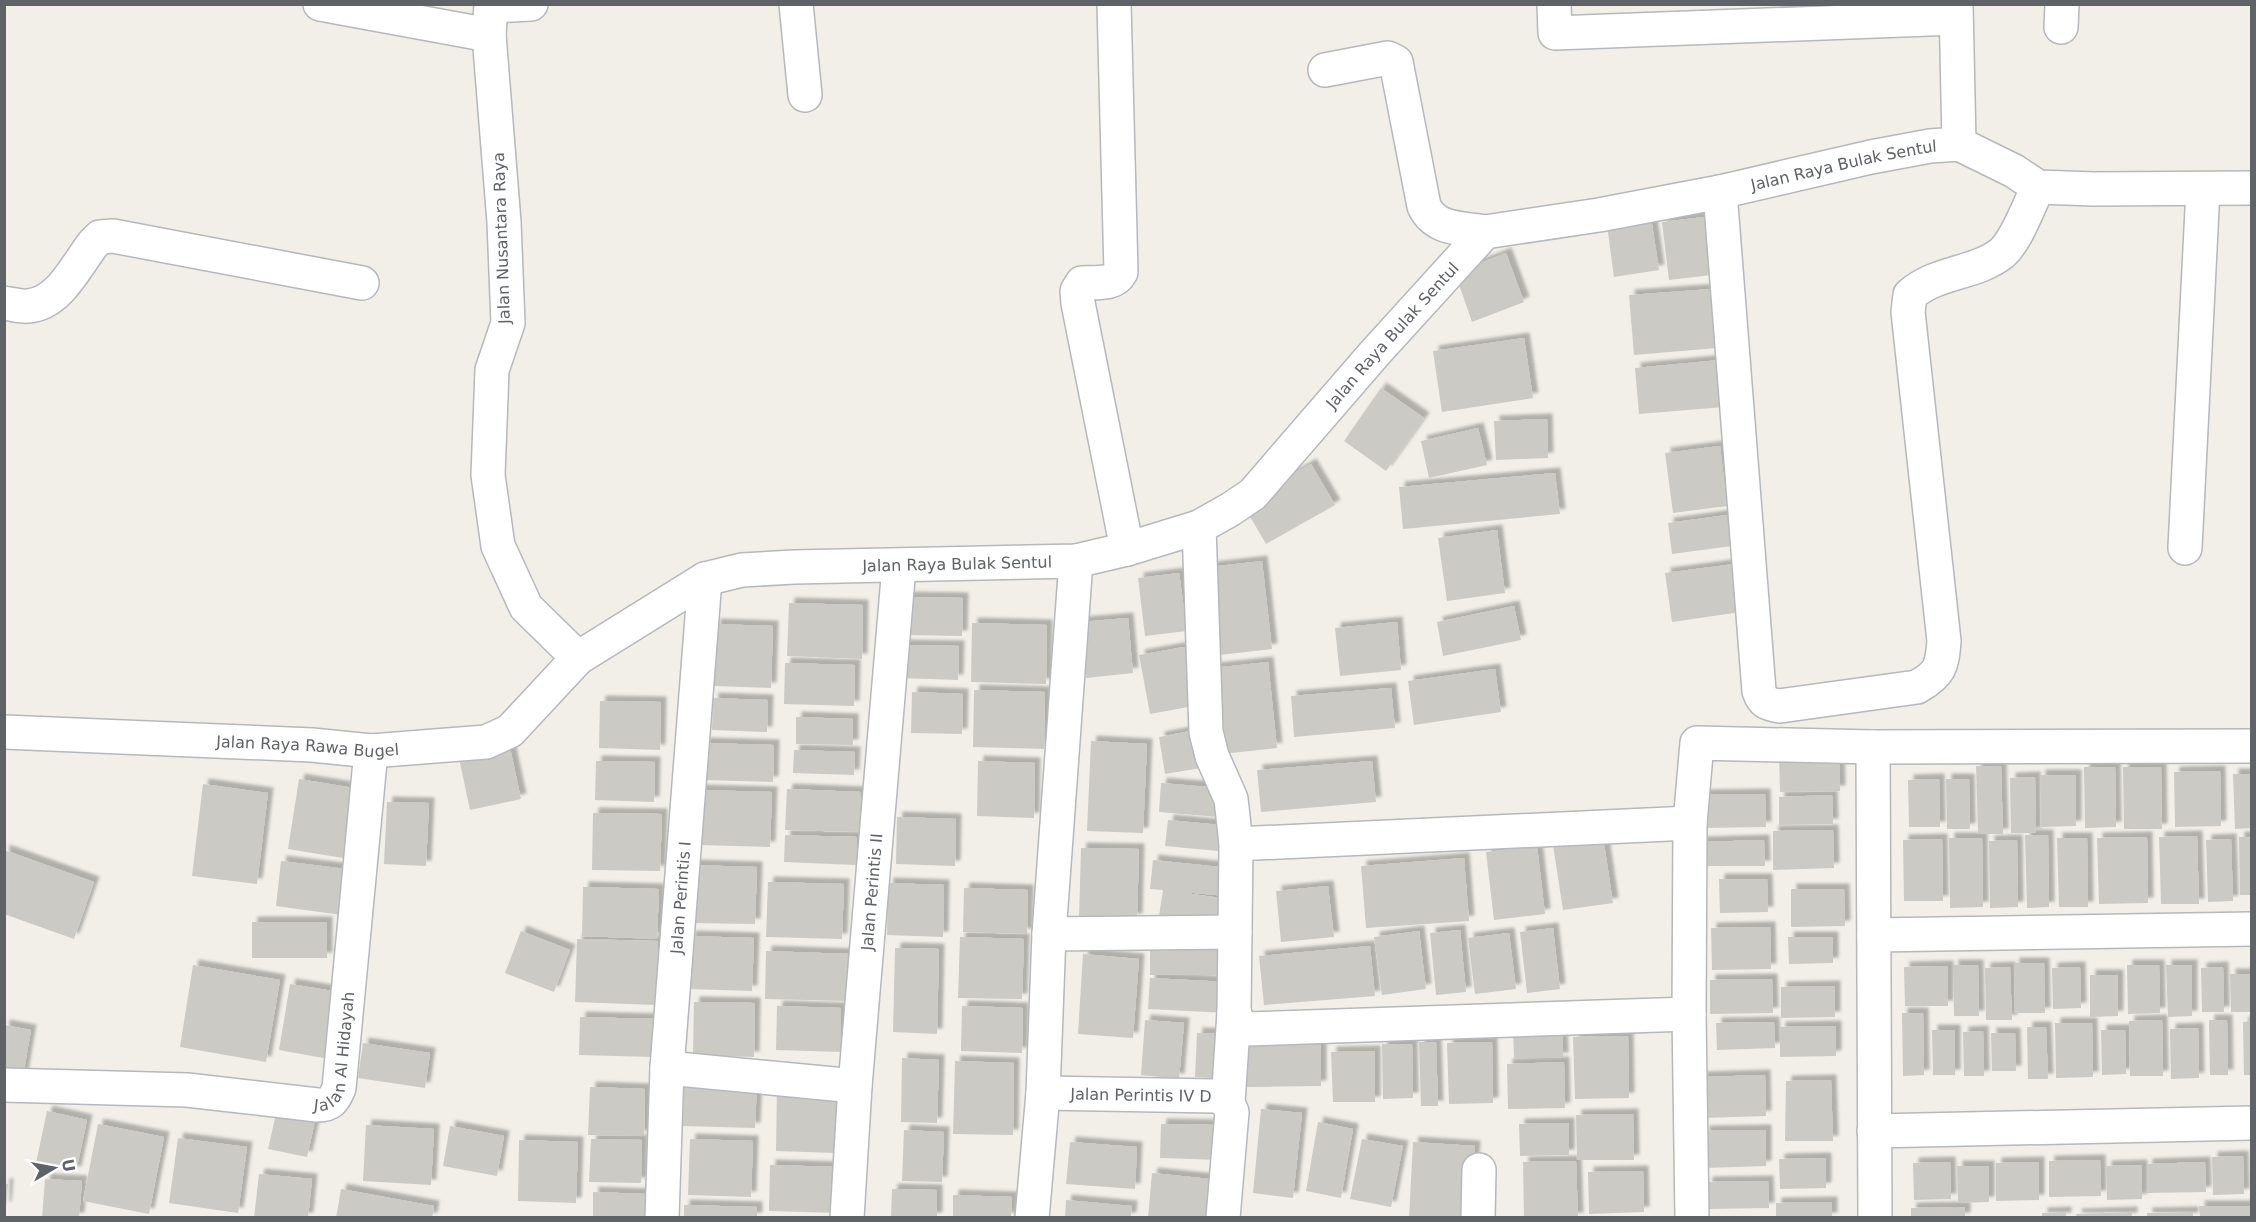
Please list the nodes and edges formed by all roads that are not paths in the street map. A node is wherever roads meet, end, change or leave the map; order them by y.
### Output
1 (320, 4) edge
2 (531, 4) edge
3 (796, 4) edge
4 (1114, 4) edge
5 (1554, 4) edge
6 (1956, 11) edge
7 (491, 15) edge
8 (1325, 70) dead end
9 (805, 94) dead end
10 (1959, 144) junction
11 (2038, 187) junction
12 (2252, 188) edge
13 (2203, 189) junction
14 (1720, 192) junction
15 (1485, 232) junction
16 (362, 283) dead end
17 (4, 303) edge
18 (1199, 527) junction
19 (2185, 548) dead end
20 (1127, 549) junction
21 (1076, 561) junction
22 (899, 566) junction
23 (705, 579) junction
24 (578, 658) junction
25 (4, 732) edge
26 (2252, 746) edge
27 (1874, 747) junction
28 (371, 751) junction
29 (1690, 823) junction
30 (1236, 844) junction
31 (2252, 929) edge
32 (1235, 932) junction
33 (1049, 934) junction
34 (1874, 935) junction
35 (1234, 1012) junction
36 (1689, 1014) junction
37 (667, 1068) junction
38 (4, 1085) edge
39 (855, 1086) junction
40 (1043, 1093) junction
41 (1228, 1103) junction
42 (2252, 1123) edge
43 (1875, 1131) junction
44 (1479, 1170) dead end
45 (662, 1218) edge
46 (847, 1218) edge
47 (1032, 1218) edge
48 (1223, 1218) edge
49 (1478, 1218) edge
50 (1692, 1218) edge
51 (1875, 1218) edge

1 - 7 street
2 - 7 street
3 - 9 street
4 - 20 street
5 - 6 street
6 - 10 street
7 - 24 street, Jalan Nusantara Raya
8 - 15 street
10 - 11 street, Jalan Raya Bulak Sentul
10 - 14 street, Jalan Raya Bulak Sentul
11 - 13 street
11 - 14 street
12 - 13 street
13 - 19 street
14 - 15 street, Jalan Raya Bulak Sentul
15 - 18 street, Jalan Raya Bulak Sentul
16 - 17 street
18 - 20 street, Jalan Raya Bulak Sentul
18 - 30 street
20 - 21 street, Jalan Raya Bulak Sentul
21 - 22 street, Jalan Raya Bulak Sentul
21 - 33 street
22 - 23 street, Jalan Raya Bulak Sentul
22 - 39 street, Jalan Perintis II
23 - 24 street, Jalan Raya Bulak Sentul
23 - 37 street, Jalan Perintis I
24 - 28 street, Jalan Raya Rawa Bugel
25 - 28 street, Jalan Raya Rawa Bugel
26 - 27 street
27 - 29 street
27 - 34 street
28 - 38 street, Jalan Al Hidayah
29 - 30 street
29 - 36 street
30 - 32 street
31 - 34 street
32 - 33 street
32 - 35 street
33 - 40 street
34 - 43 street
35 - 36 street
35 - 41 street
36 - 50 street
37 - 39 street
37 - 45 street, Jalan Perintis I
39 - 46 street, Jalan Perintis II
40 - 41 street, Jalan Perintis IV D
40 - 47 street
41 - 48 street, Jalan Perintis IV D
42 - 43 street
43 - 51 street
44 - 49 street

